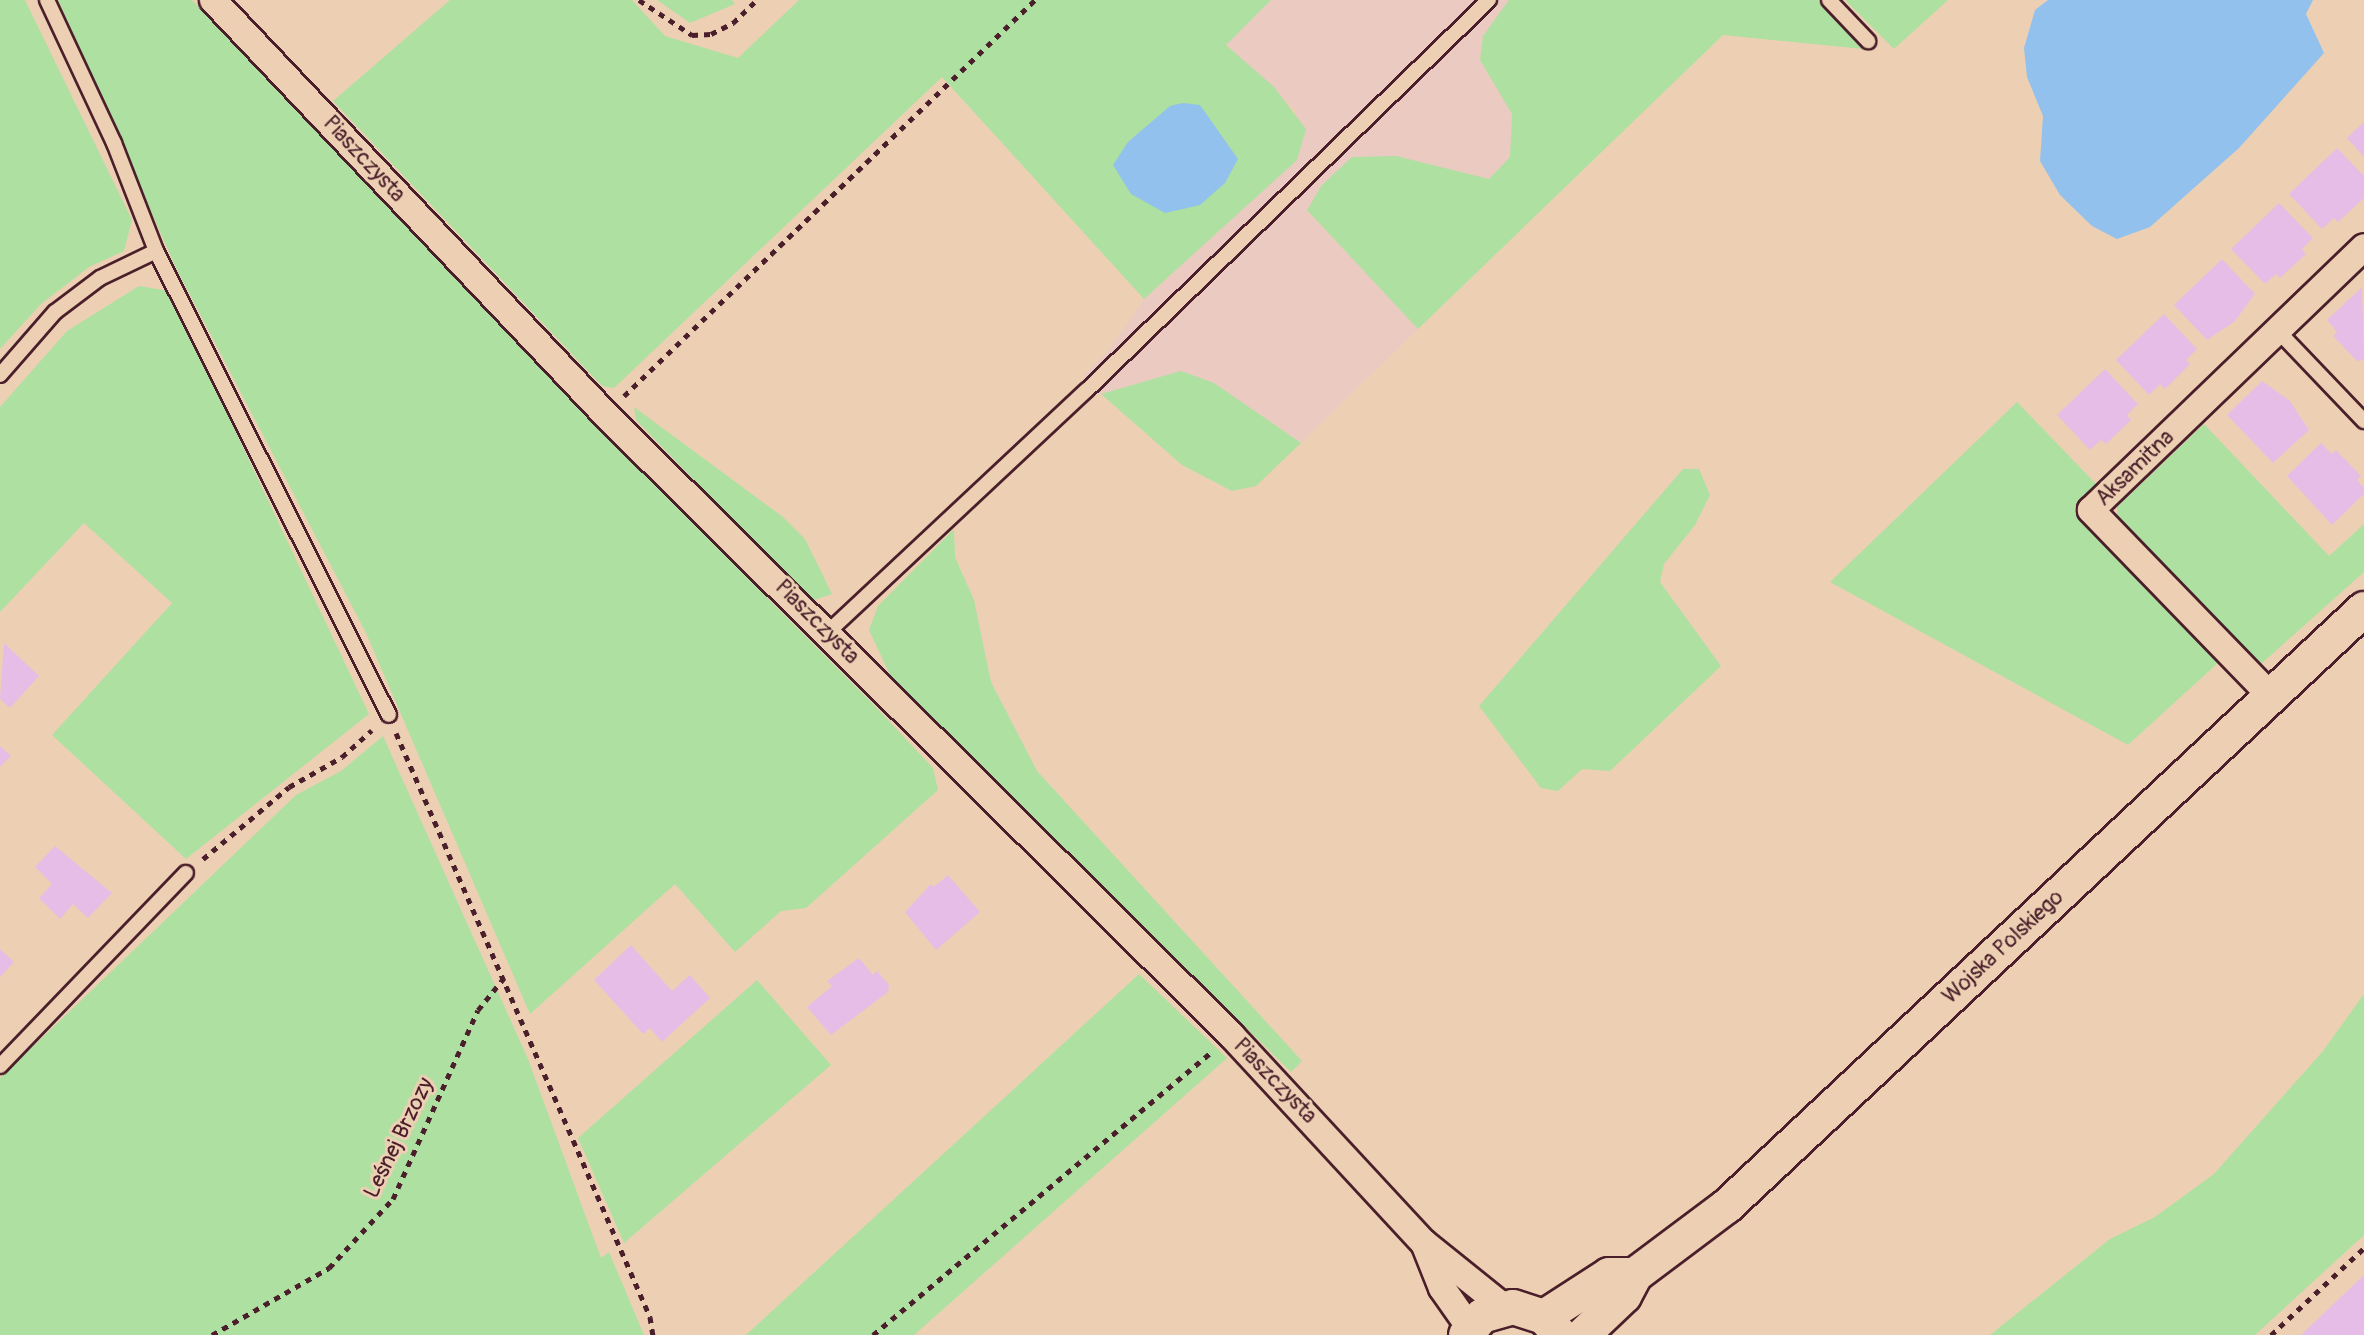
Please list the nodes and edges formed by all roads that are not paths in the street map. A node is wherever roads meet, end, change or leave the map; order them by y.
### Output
1 (47, 0) edge
2 (213, 0) edge
3 (1489, 0) edge
4 (1829, 0) edge
5 (1868, 41) dead end
6 (2364, 247) edge
7 (156, 251) junction
8 (2277, 330) junction
9 (0, 375) edge
10 (2364, 421) edge
11 (2364, 609) edge
12 (828, 632) junction
13 (2271, 696) junction
14 (389, 715) road end
15 (186, 873) road end
16 (0, 1066) edge
17 (1424, 1243) junction
18 (1635, 1275) junction
19 (1505, 1308) junction
20 (1552, 1326) edge
21 (1468, 1331) edge
22 (1583, 1335) edge

1 - 7 lane
2 - 12 street, Piaszczysta
3 - 12 lane
4 - 5 lane
6 - 8 street, Aksamitna
7 - 9 lane
7 - 14 lane
8 - 10 lane
8 - 13 street, Aksamitna
11 - 13 street, Wojska Polskiego
12 - 17 street, Piaszczysta
13 - 18 street, Wojska Polskiego
15 - 16 lane
17 - 19 street, Piaszczysta
17 - 21 street, Piaszczysta
18 - 20 street, Wojska Polskiego
18 - 22 street, Wojska Polskiego
19 - 20 street
19 - 21 street

